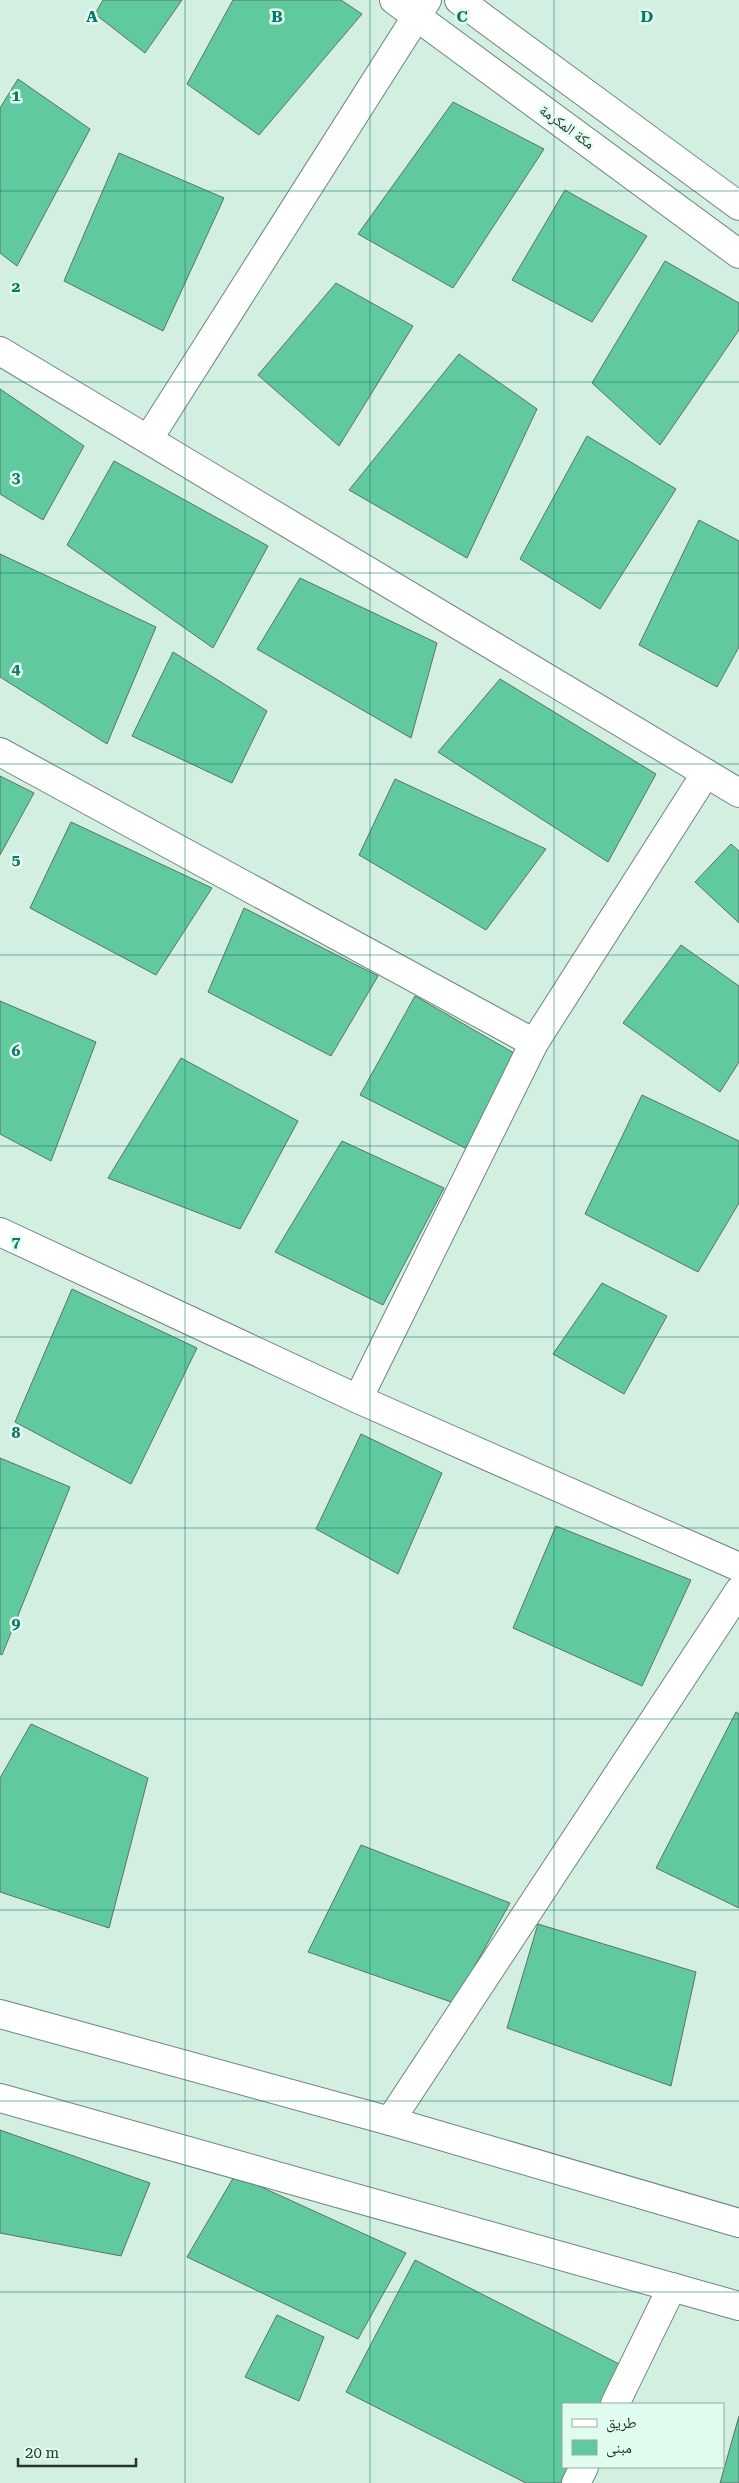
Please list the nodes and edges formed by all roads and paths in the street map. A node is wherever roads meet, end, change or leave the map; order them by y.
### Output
1 (394, 0) edge
2 (459, 0) edge
3 (422, 8) edge
4 (739, 206) edge
5 (739, 254) edge
6 (0, 351) edge
7 (149, 438) junction
8 (0, 752) edge
9 (706, 773) junction
10 (739, 793) edge
11 (534, 1043) junction
12 (0, 1232) edge
13 (358, 1399) junction
14 (739, 1567) edge
15 (739, 1591) edge
16 (0, 2014) edge
17 (0, 2098) edge
18 (390, 2121) junction
19 (739, 2223) edge
20 (672, 2287) junction
21 (739, 2306) edge
22 (615, 2403) edge
23 (584, 2468) edge
24 (576, 2483) edge

1 - 3 street, مكة المكرمة
2 - 4 street
3 - 5 street, مكة المكرمة
3 - 7 street
6 - 7 street
7 - 9 street
8 - 11 street
9 - 10 street
9 - 11 street
11 - 13 street
12 - 13 street
13 - 14 street
15 - 18 street
16 - 18 street
17 - 20 street
18 - 19 street
20 - 21 street
20 - 22 street
23 - 24 street

